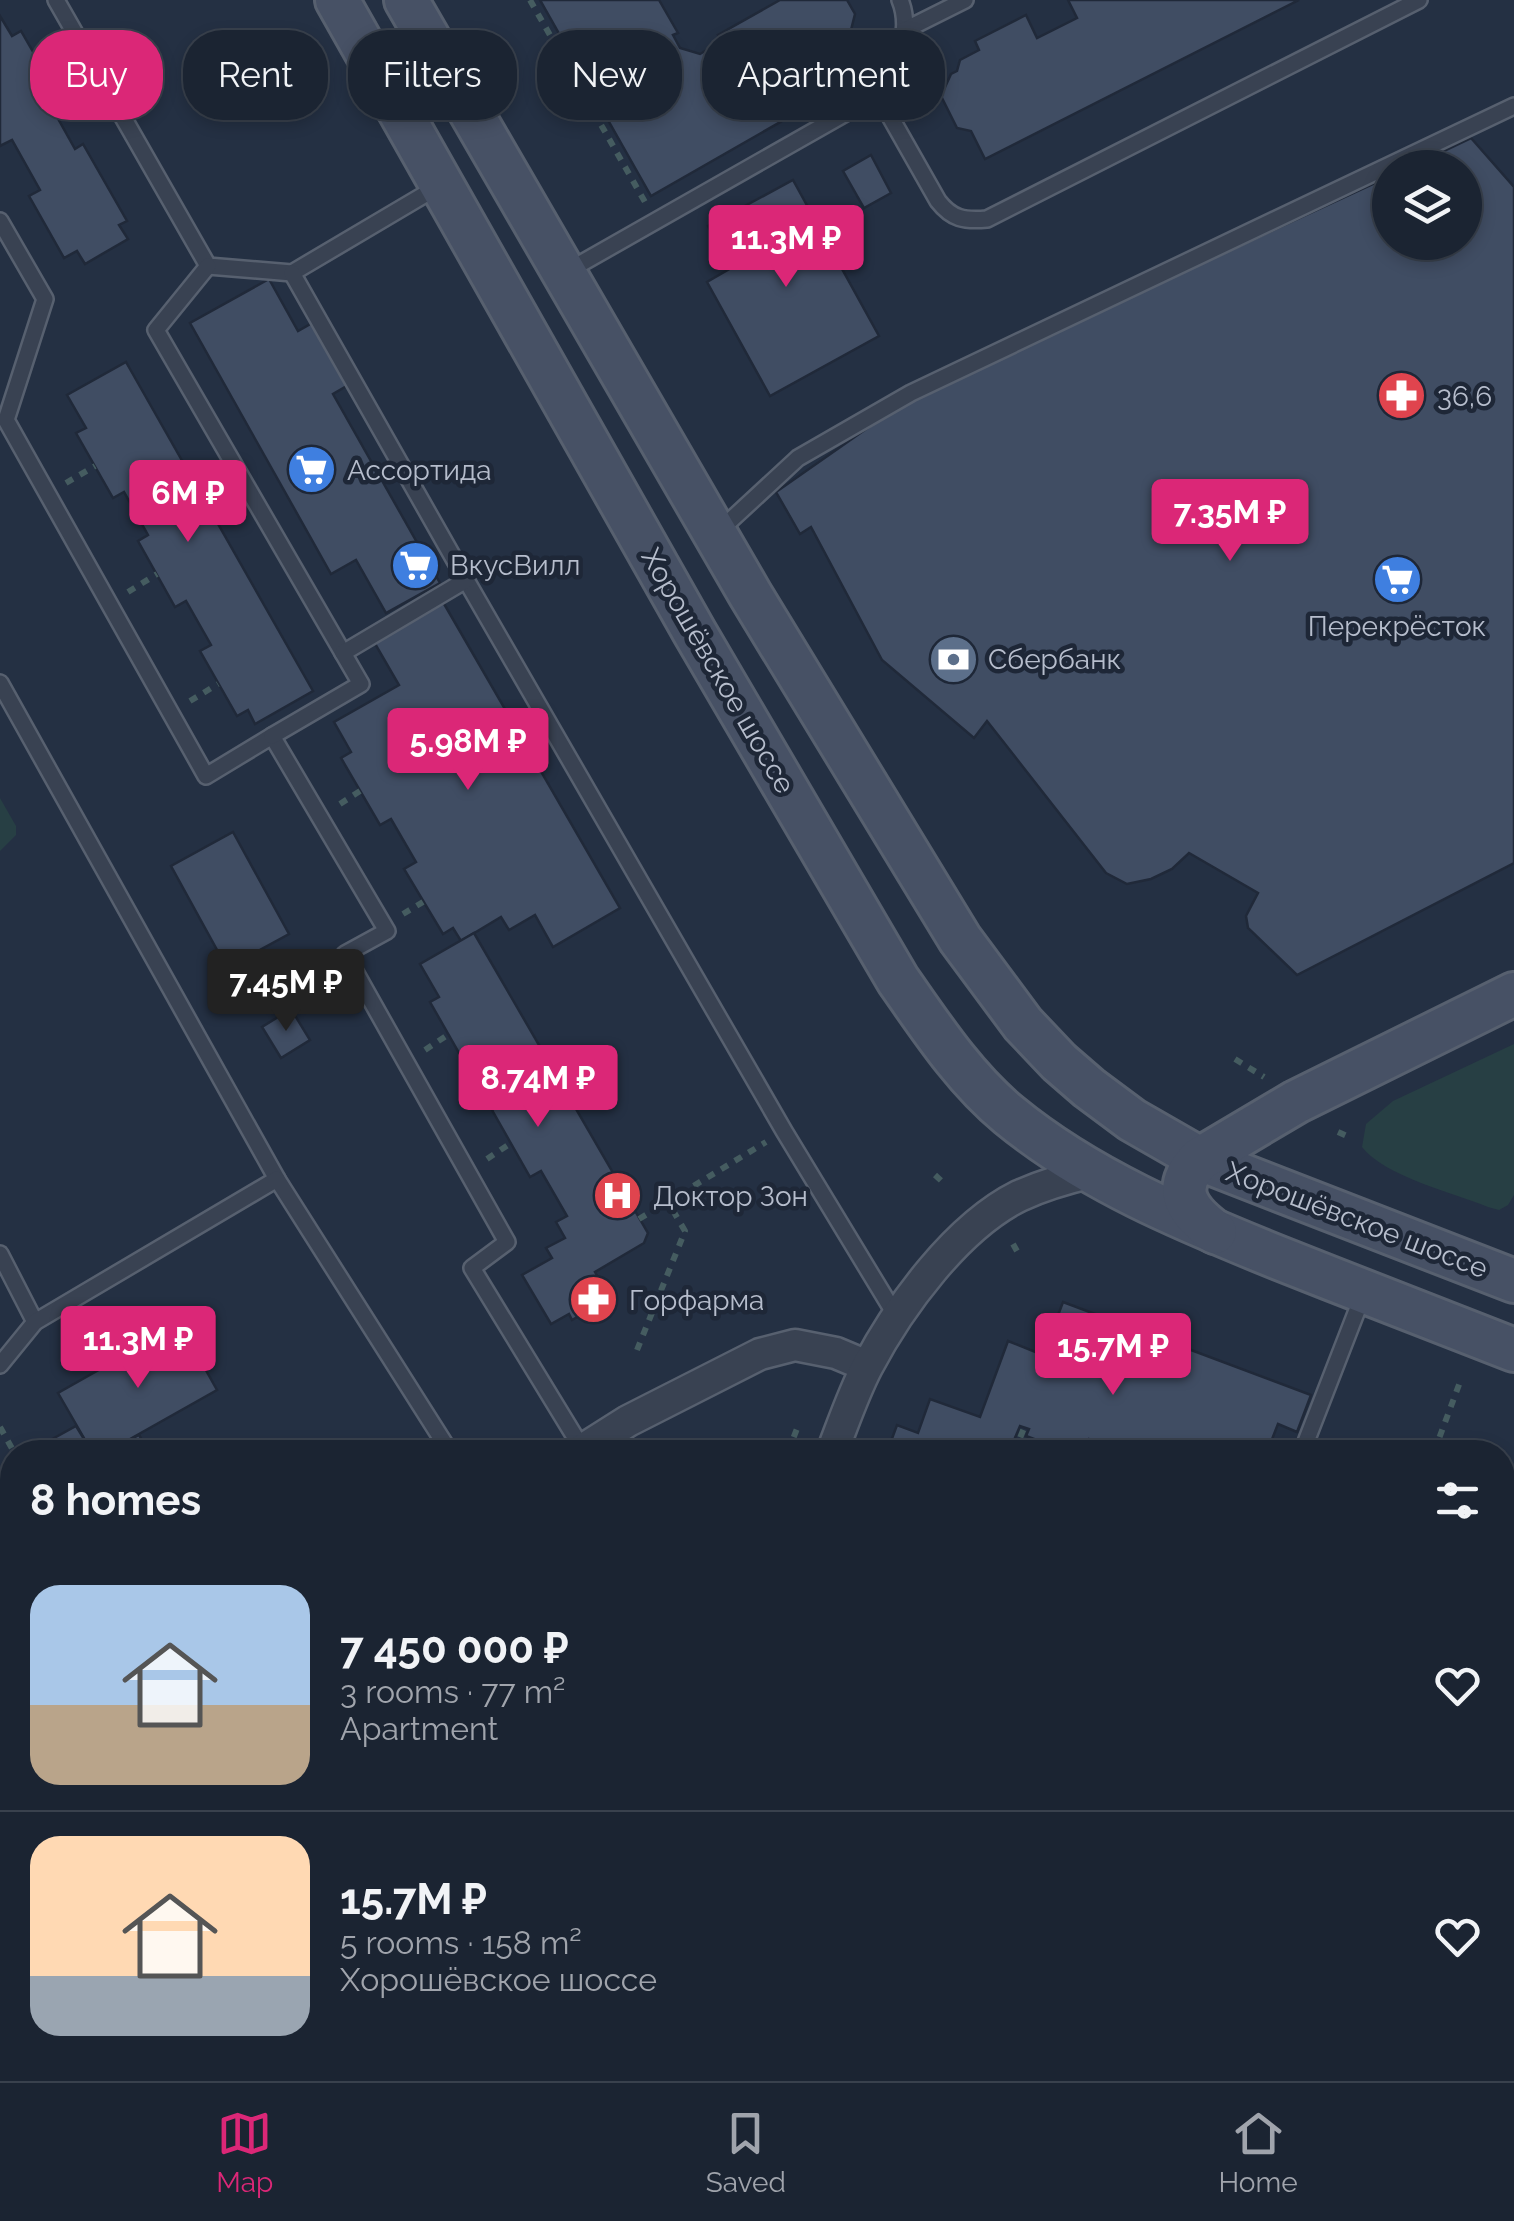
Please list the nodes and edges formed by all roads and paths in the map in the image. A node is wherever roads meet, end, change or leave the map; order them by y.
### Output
1 (56, 0) edge
2 (337, 0) edge
3 (406, 0) edge
4 (530, 0) edge
5 (900, 0) edge
6 (965, 0) edge
7 (1419, 0) edge
8 (905, 30) joint
9 (1514, 106) edge
10 (833, 120) edge
11 (891, 120) edge
12 (443, 184) junction
13 (656, 220) junction
14 (0, 222) edge
15 (208, 266) junction
16 (292, 272) junction
17 (562, 274) junction
18 (716, 534) junction
19 (466, 580) junction
20 (343, 653) junction
21 (0, 683) edge
22 (272, 736) junction
23 (1514, 994) edge
24 (1235, 1059) dead end
25 (1264, 1077) dead end
26 (784, 1131) junction
27 (1338, 1132) dead end
28 (1349, 1136) dead end
29 (1200, 1159) junction
30 (1092, 1172) junction
31 (935, 1175) dead end
32 (277, 1179) junction
33 (946, 1185) dead end
34 (668, 1202) junction
35 (639, 1219) dead end
36 (1215, 1232) junction
37 (0, 1254) edge
38 (1514, 1281) edge
39 (1364, 1292) junction
40 (81, 1295) junction
41 (898, 1319) junction
42 (35, 1322) junction
43 (637, 1350) dead end
44 (1514, 1350) edge
45 (119, 1359) dead end
46 (0, 1365) edge
47 (867, 1366) junction
48 (1460, 1382) dead end
49 (798, 1426) dead end
50 (1024, 1428) dead end
51 (442, 1440) edge
52 (574, 1440) edge
53 (600, 1440) edge
54 (793, 1440) edge
55 (837, 1440) edge
56 (1019, 1440) edge
57 (1307, 1440) edge
58 (1438, 1440) edge

1 - 15 lane
2 - 12 main road, Хорошёвское шоссе
3 - 17 main road, Хорошёвское шоссе
4 - 13 path
5 - 8 lane
6 - 8 lane
7 - 11 lane
9 - 18 lane
10 - 13 lane
12 - 16 lane
12 - 30 main road, Хорошёвское шоссе
13 - 17 lane
14 - 22 lane
15 - 16 lane
15 - 20 lane
16 - 19 lane
17 - 18 main road, Хорошёвское шоссе
18 - 29 main road, Хорошёвское шоссе
19 - 20 lane
19 - 26 lane
20 - 22 lane
21 - 32 lane
22 - 52 lane
23 - 29 main road
24 - 25 path
26 - 34 path
26 - 41 lane
27 - 28 path
29 - 30 main road
29 - 36 main road, Хорошёвское шоссе
29 - 38 main road, Хорошёвское шоссе
30 - 36 main road, Хорошёвское шоссе
30 - 41 street
31 - 33 path
32 - 40 lane
32 - 51 lane
34 - 35 path
34 - 43 path
36 - 39 main road, Хорошёвское шоссе
37 - 42 lane
39 - 44 main road, Хорошёвское шоссе
39 - 57 lane
40 - 42 lane
40 - 45 path
41 - 47 street
42 - 46 lane
47 - 53 street
47 - 55 street
48 - 58 path
49 - 54 path
50 - 56 path

